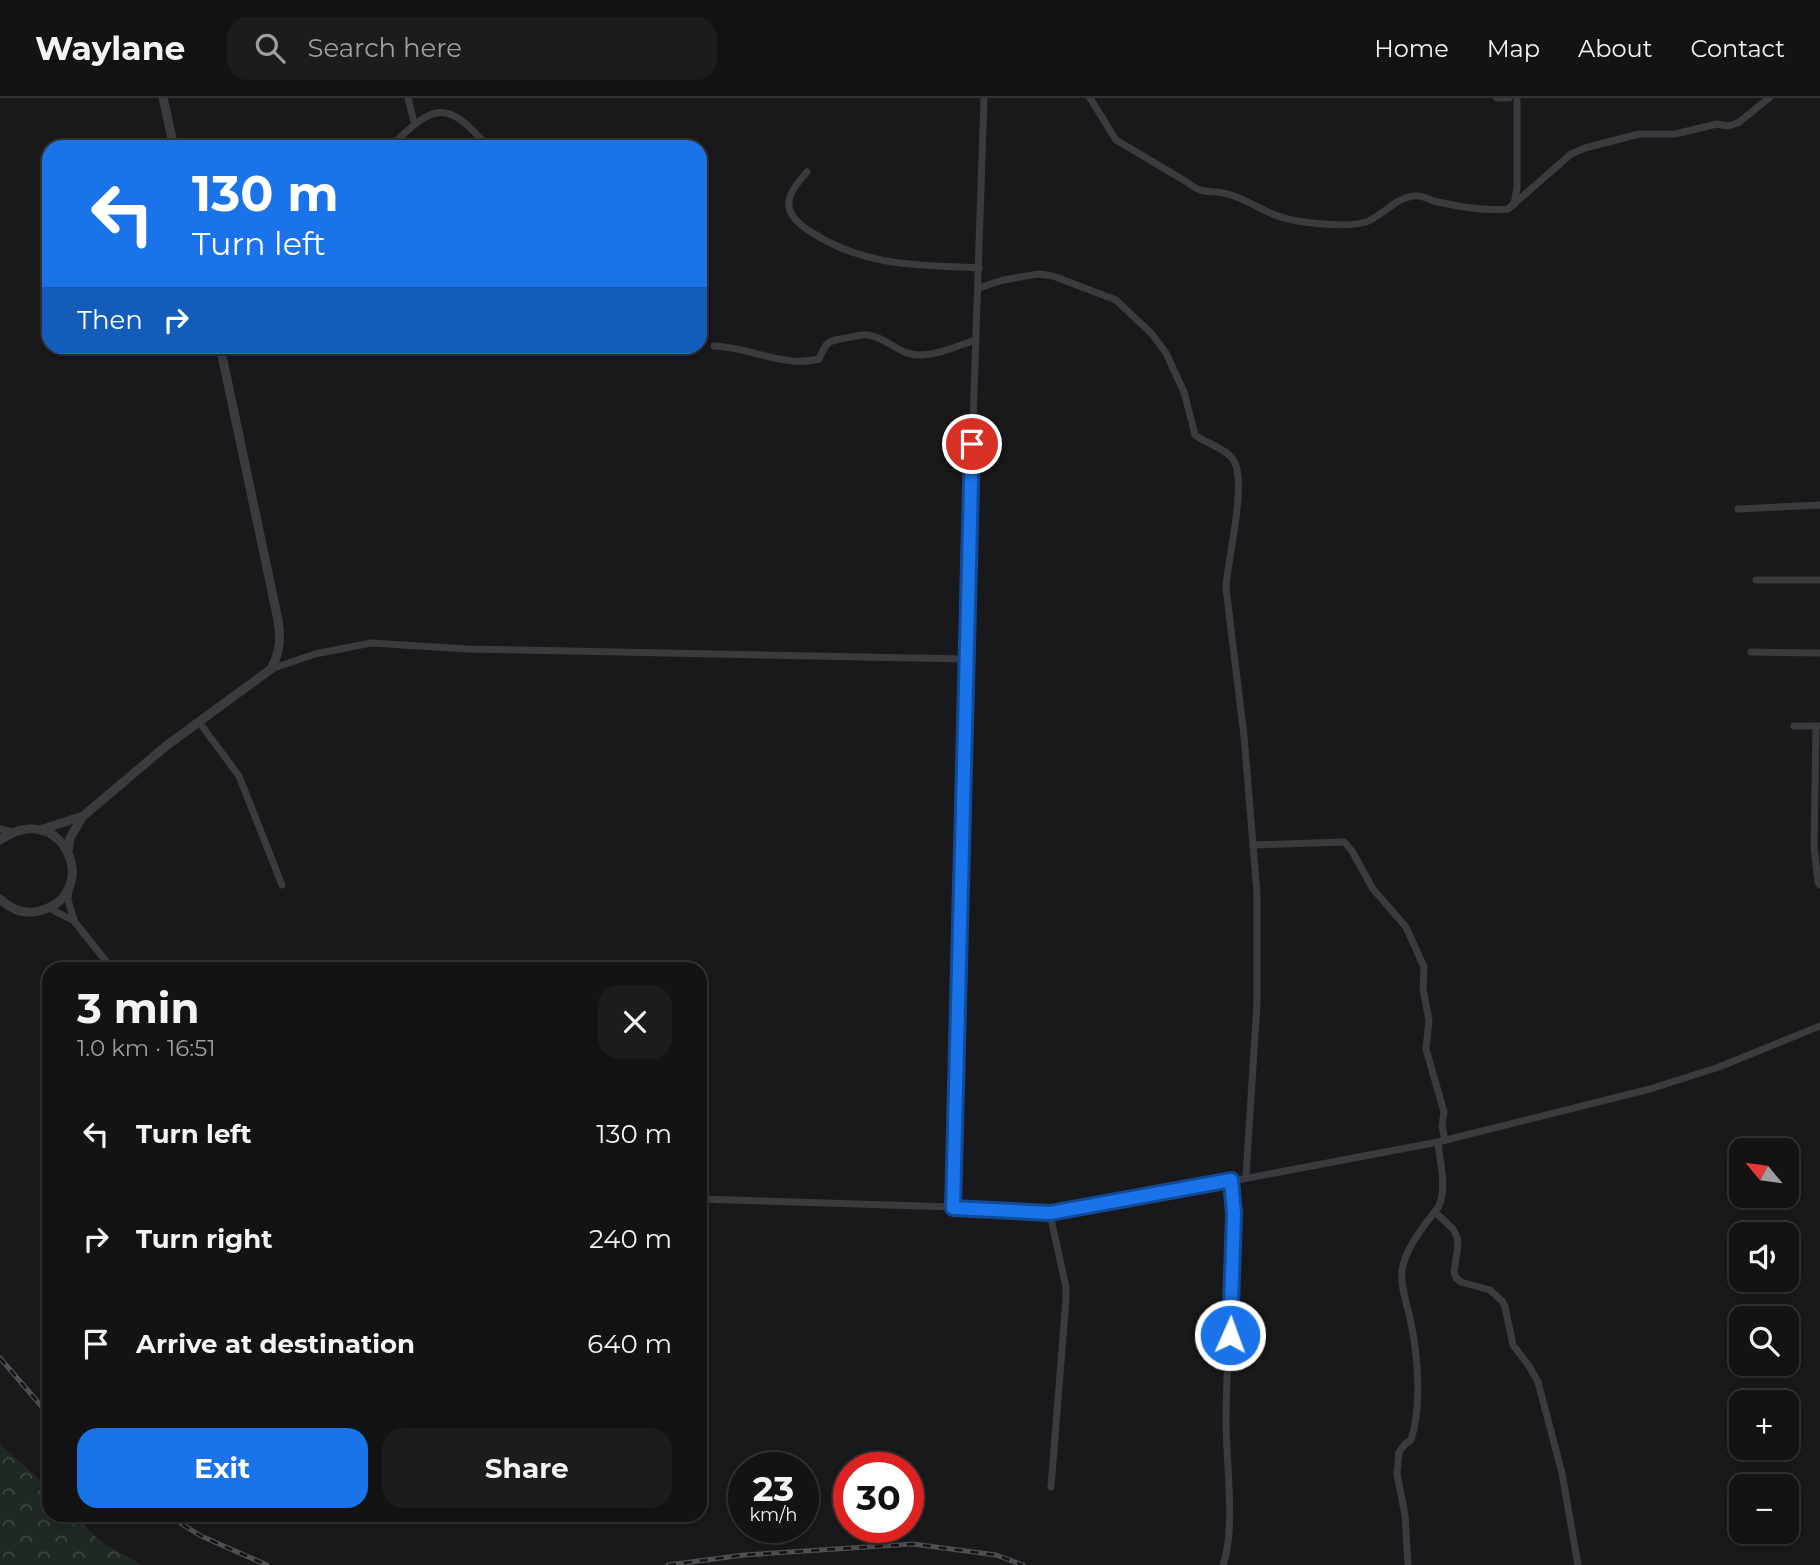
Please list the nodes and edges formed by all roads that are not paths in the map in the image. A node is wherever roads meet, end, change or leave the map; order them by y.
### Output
1 (163, 98) edge
2 (408, 98) edge
3 (984, 98) edge
4 (1090, 98) edge
5 (1497, 98) edge
6 (1509, 98) edge
7 (1517, 98) edge
8 (1769, 98) edge
9 (414, 122) junction
10 (172, 140) edge
11 (397, 140) edge
12 (483, 140) edge
13 (807, 172) dead end
14 (1513, 204) junction
15 (979, 268) junction
16 (979, 288) junction
17 (976, 340) junction
18 (714, 346) dead end
19 (222, 354) edge
20 (1820, 505) edge
21 (1738, 509) dead end
22 (1756, 580) dead end
23 (1820, 580) edge
24 (1751, 652) dead end
25 (1820, 653) edge
26 (965, 659) junction
27 (271, 669) junction
28 (199, 722) junction
29 (1794, 726) dead end
30 (1818, 726) edge
31 (82, 817) junction
32 (0, 830) edge
33 (39, 830) junction
34 (13, 832) junction
35 (0, 840) edge
36 (1253, 845) junction
37 (68, 851) junction
38 (282, 885) dead end
39 (1820, 885) edge
40 (69, 890) junction
41 (0, 899) edge
42 (5, 908) edge
43 (49, 908) junction
44 (74, 921) junction
45 (107, 962) edge
46 (1820, 1026) edge
47 (1441, 1141) junction
48 (1246, 1177) junction
49 (1231, 1180) junction
50 (707, 1199) edge
51 (953, 1208) junction
52 (1435, 1212) junction
53 (1050, 1213) junction
54 (1051, 1487) dead end
55 (1223, 1565) edge
56 (1408, 1565) edge
57 (1578, 1565) edge

1 - 10 street
2 - 9 street
3 - 15 street
4 - 14 street
5 - 6 street
7 - 14 street
8 - 14 street
9 - 11 street
9 - 12 street
13 - 15 street
15 - 16 street
16 - 17 street
16 - 36 street
17 - 18 street
17 - 26 street
19 - 27 street
20 - 21 street
22 - 23 street
24 - 25 street
26 - 27 street
26 - 51 street
27 - 28 street
28 - 31 street
28 - 38 street
29 - 30 street
30 - 39 street
31 - 33 street
31 - 37 street
32 - 34 street
33 - 34 street
33 - 37 street
34 - 35 street
36 - 47 street
36 - 48 street
37 - 40 street
40 - 43 street
40 - 44 street
41 - 42 street
42 - 43 street
43 - 44 street
44 - 45 street
46 - 47 street
47 - 48 street
47 - 52 street
48 - 49 street
49 - 53 street
49 - 55 street
50 - 51 street
51 - 53 street
52 - 56 street
52 - 57 street
53 - 54 street

